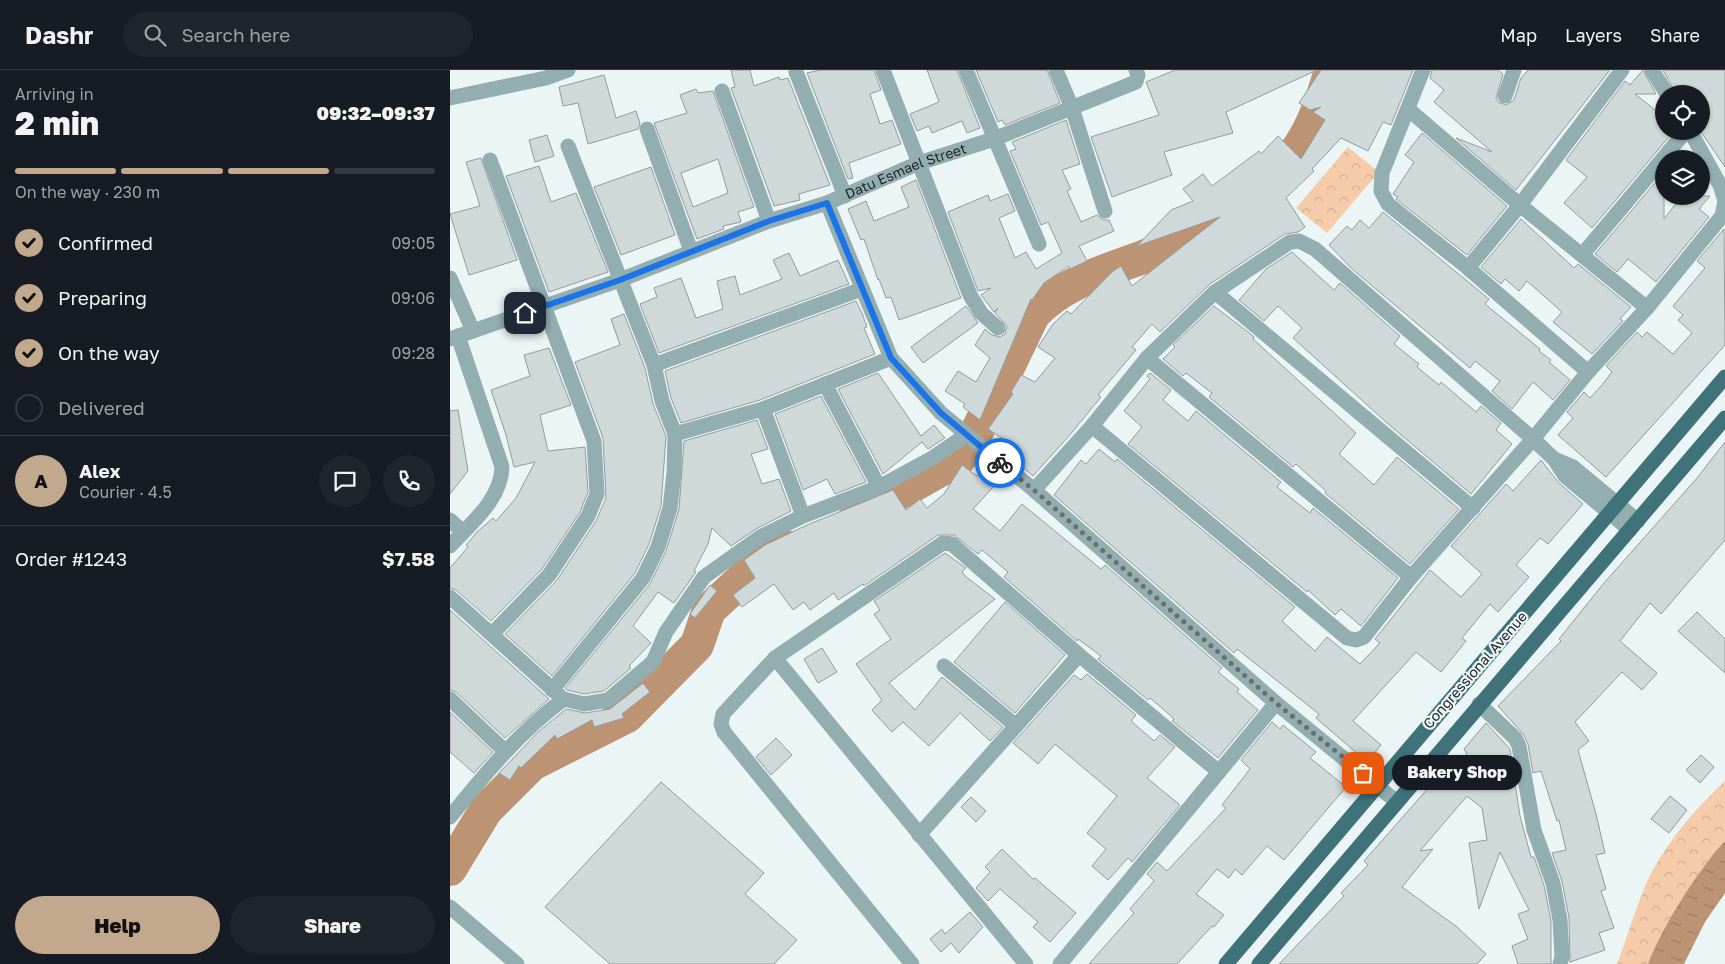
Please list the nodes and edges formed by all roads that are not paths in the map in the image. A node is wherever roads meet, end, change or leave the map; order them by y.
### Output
1 (568, 70) edge
2 (883, 70) edge
3 (966, 70) edge
4 (1056, 70) edge
5 (1423, 70) edge
6 (1514, 70) edge
7 (1622, 70) edge
8 (1652, 70) edge
9 (796, 72) dead end
10 (1136, 76) edge
11 (1661, 85) edge
12 (722, 91) dead end
13 (1505, 96) dead end
14 (450, 98) edge
15 (1072, 108) junction
16 (1408, 109) junction
17 (647, 129) dead end
18 (994, 139) junction
19 (1680, 140) edge
20 (1693, 140) edge
21 (568, 146) dead end
22 (490, 160) dead end
23 (918, 163) junction
24 (844, 196) junction
25 (827, 203) junction
26 (1520, 205) junction
27 (1105, 211) dead end
28 (769, 221) junction
29 (1039, 244) dead end
30 (691, 251) junction
31 (1582, 255) junction
32 (1468, 268) junction
33 (450, 278) edge
34 (620, 280) junction
35 (862, 289) junction
36 (1215, 292) junction
37 (543, 307) junction
38 (1647, 308) junction
39 (998, 328) dead end
40 (473, 331) junction
41 (454, 337) edge
42 (891, 358) junction
43 (1146, 358) junction
44 (654, 365) junction
45 (1588, 372) junction
46 (1725, 377) edge
47 (825, 384) junction
48 (763, 409) junction
49 (1725, 418) edge
50 (1092, 426) junction
51 (675, 434) junction
52 (968, 436) junction
53 (1533, 439) junction
54 (879, 487) junction
55 (1034, 490) junction
56 (1473, 508) junction
57 (1614, 508) junction
58 (804, 516) junction
59 (450, 520) edge
60 (1634, 525) junction
61 (463, 532) junction
62 (450, 546) edge
63 (1412, 577) junction
64 (450, 597) edge
65 (492, 634) junction
66 (1079, 655) junction
67 (775, 658) junction
68 (944, 666) dead end
69 (558, 695) junction
70 (450, 699) edge
71 (1276, 703) junction
72 (1479, 704) junction
73 (1015, 725) junction
74 (505, 751) junction
75 (1219, 772) junction
76 (1377, 785) junction
77 (1396, 802) junction
78 (451, 813) edge
79 (919, 836) junction
80 (450, 907) edge
81 (1228, 963) edge
82 (517, 964) edge
83 (912, 964) edge
84 (1026, 964) edge
85 (1060, 964) edge
86 (1259, 964) edge
87 (1560, 964) edge

1 - 14 street
2 - 23 street
3 - 18 street
4 - 15 street
5 - 16 street
6 - 13 street
7 - 26 street
8 - 11 street
9 - 24 street
10 - 15 street, Datu Esmael Street
12 - 28 street
15 - 18 street, Datu Esmael Street
15 - 27 street
16 - 26 street
16 - 32 street
17 - 30 street
18 - 23 street, Datu Esmael Street
18 - 29 street
19 - 31 street
20 - 38 street
21 - 34 street
22 - 37 street
23 - 24 street, Datu Esmael Street
23 - 39 street
24 - 25 street, Datu Esmael Street
25 - 28 street, Datu Esmael Street
25 - 35 street
26 - 31 street
26 - 32 street
28 - 30 street, Datu Esmael Street
30 - 34 street, Datu Esmael Street
31 - 38 street
32 - 45 street
33 - 40 street
34 - 37 street, Datu Esmael Street
34 - 44 street
35 - 42 street
35 - 44 street
36 - 43 street
36 - 53 street
36 - 56 street
37 - 40 street, Datu Esmael Street
37 - 65 street
38 - 45 street
40 - 41 street, Datu Esmael Street
41 - 61 street
42 - 47 street
42 - 52 street
43 - 50 street
43 - 63 street
44 - 51 street
45 - 53 street
46 - 57 main road, Congressional Avenue
47 - 48 street
47 - 54 street
48 - 51 street
48 - 58 street
49 - 60 main road, Congressional Avenue
50 - 55 street
50 - 63 street
51 - 69 street
52 - 54 street
52 - 55 street
53 - 56 street
53 - 57 street
54 - 58 street
55 - 71 street
56 - 63 street
57 - 60 street
57 - 76 main road, Congressional Avenue
58 - 69 street
59 - 61 street
60 - 72 main road, Congressional Avenue
61 - 62 street
64 - 65 street
65 - 69 street
66 - 67 street
66 - 73 street
66 - 75 street
67 - 79 street
67 - 83 street
68 - 73 street
69 - 74 street
70 - 74 street
71 - 75 street
71 - 76 street
72 - 77 main road, Congressional Avenue
72 - 87 street
73 - 79 street
74 - 78 street
75 - 85 street
76 - 77 street
76 - 81 main road, Congressional Avenue
77 - 86 main road, Congressional Avenue
79 - 84 street
80 - 82 street

